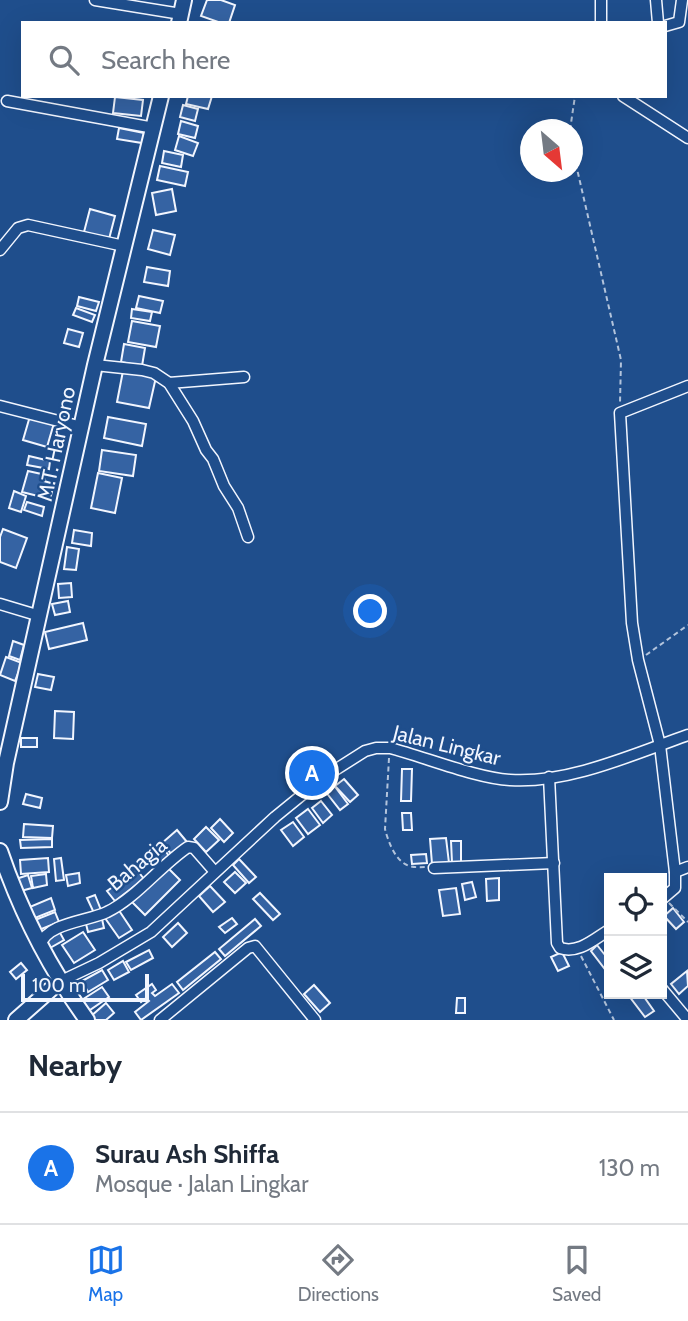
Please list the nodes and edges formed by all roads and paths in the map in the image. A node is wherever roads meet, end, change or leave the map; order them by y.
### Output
1 (83, 0) edge
2 (96, 0) edge
3 (601, 0) edge
4 (656, 0) edge
5 (682, 0) edge
6 (181, 12) edge
7 (601, 21) edge
8 (658, 21) edge
9 (667, 25) edge
10 (161, 98) edge
11 (575, 98) edge
12 (626, 98) edge
13 (7, 101) dead end
14 (572, 119) edge
15 (154, 128) junction
16 (688, 138) edge
17 (580, 182) edge
18 (124, 246) junction
19 (0, 250) edge
20 (95, 365) junction
21 (244, 377) dead end
22 (169, 383) junction
23 (688, 386) edge
24 (0, 407) edge
25 (620, 413) junction
26 (82, 428) junction
27 (248, 537) dead end
28 (0, 604) edge
29 (40, 616) junction
30 (688, 625) edge
31 (638, 660) junction
32 (688, 735) edge
33 (660, 745) junction
34 (390, 748) junction
35 (549, 777) junction
36 (0, 802) edge
37 (0, 850) edge
38 (554, 863) junction
39 (688, 867) edge
40 (434, 868) joint
41 (3, 869) edge
42 (215, 872) junction
43 (675, 872) junction
44 (667, 895) edge
45 (667, 902) edge
46 (688, 922) edge
47 (604, 933) edge
48 (41, 944) junction
49 (578, 949) junction
50 (59, 982) junction
51 (667, 995) edge
52 (16, 1020) edge
53 (87, 1020) edge
54 (160, 1020) edge
55 (316, 1020) edge
56 (614, 1020) edge
57 (688, 1020) edge

1 - 2 street
2 - 6 street
3 - 7 street
4 - 8 street
5 - 9 street
10 - 15 highway, M.T. Haryono
11 - 14 path
12 - 16 street
13 - 15 street
15 - 18 highway, M.T. Haryono
17 - 25 path
18 - 19 street
18 - 20 highway, M.T. Haryono
20 - 22 street
20 - 26 highway, M.T. Haryono
21 - 22 street
22 - 27 street
23 - 25 street
24 - 26 street
25 - 31 street
26 - 29 highway, M.T. Haryono
28 - 29 street
29 - 36 highway, M.T. Haryono
30 - 31 path
31 - 33 street
32 - 33 street, Jalan Lingkar
33 - 35 street, Jalan Lingkar
33 - 43 street
34 - 35 street, Jalan Lingkar
34 - 40 path
34 - 42 street, Jalan Lingkar
35 - 38 street
37 - 41 highway
38 - 40 street
38 - 49 street
39 - 43 street
41 - 48 highway
42 - 48 street, Bahagia
42 - 50 street, Jalan Lingkar
43 - 44 street
45 - 46 path
47 - 49 street
48 - 50 highway
49 - 56 path
50 - 52 highway
50 - 53 highway
51 - 57 street
54 - 55 street

